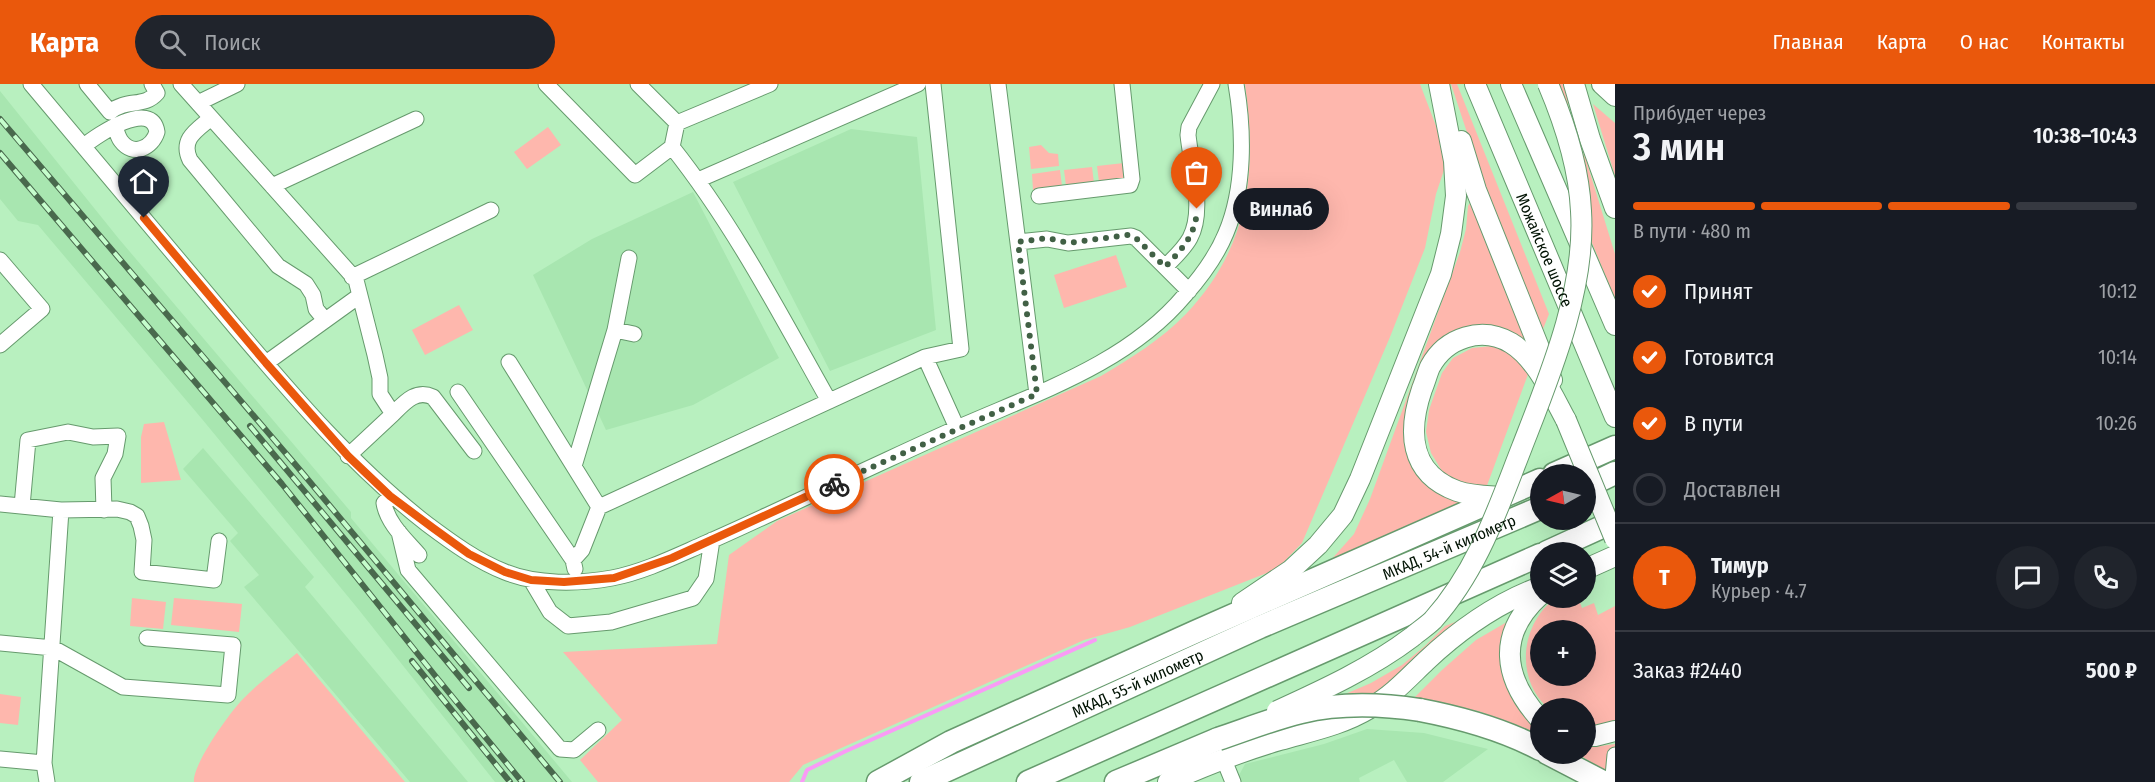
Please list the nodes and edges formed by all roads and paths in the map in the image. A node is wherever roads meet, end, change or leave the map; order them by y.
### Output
1 (31, 84) edge
2 (87, 84) edge
3 (152, 84) edge
4 (181, 84) edge
5 (237, 84) edge
6 (546, 84) edge
7 (638, 84) edge
8 (770, 84) edge
9 (918, 84) edge
10 (933, 84) edge
11 (998, 84) edge
12 (1122, 84) edge
13 (1212, 84) edge
14 (1236, 84) edge
15 (1440, 84) edge
16 (1474, 84) edge
17 (1510, 84) edge
18 (1548, 84) edge
19 (1574, 84) edge
20 (1602, 84) edge
21 (1615, 96) edge
22 (198, 103) junction
23 (110, 112) junction
24 (211, 118) junction
25 (416, 119) dead end
26 (677, 123) junction
27 (111, 129) junction
28 (84, 146) junction
29 (672, 147) junction
30 (698, 180) junction
31 (272, 186) junction
32 (1039, 196) dead end
33 (1614, 208) edge
34 (491, 210) dead end
35 (1018, 242) junction
36 (629, 258) dead end
37 (0, 260) edge
38 (1165, 267) junction
39 (352, 277) junction
40 (1189, 291) junction
41 (359, 297) junction
42 (325, 320) junction
43 (1615, 325) edge
44 (615, 330) junction
45 (634, 334) dead end
46 (0, 345) edge
47 (925, 357) junction
48 (509, 362) dead end
49 (266, 363) junction
50 (458, 392) dead end
51 (1037, 394) junction
52 (829, 401) junction
53 (1612, 410) edge
54 (393, 414) junction
55 (1566, 420) junction
56 (957, 428) junction
57 (1615, 447) edge
58 (474, 452) dead end
59 (348, 456) junction
60 (1577, 464) edge
61 (574, 466) junction
62 (1615, 473) edge
63 (1596, 482) edge
64 (1530, 484) edge
65 (390, 496) junction
66 (1502, 496) junction
67 (0, 504) edge
68 (22, 506) junction
69 (599, 507) junction
70 (61, 510) junction
71 (104, 510) junction
72 (1530, 511) edge
73 (1615, 521) edge
74 (399, 532) junction
75 (1615, 539) edge
76 (712, 540) junction
77 (219, 541) dead end
78 (1568, 542) edge
79 (419, 555) dead end
80 (1615, 556) edge
81 (1530, 559) edge
82 (573, 560) junction
83 (1596, 565) edge
84 (531, 580) junction
85 (578, 581) junction
86 (1356, 587) joint
87 (1530, 591) edge
88 (1530, 604) edge
89 (1195, 632) junction
90 (147, 638) dead end
91 (0, 643) edge
92 (53, 648) junction
93 (1530, 708) edge
94 (598, 730) dead end
95 (1615, 731) edge
96 (1596, 736) edge
97 (1530, 744) edge
98 (1221, 750) junction
99 (1615, 755) edge
100 (0, 759) edge
101 (44, 763) junction
102 (1573, 764) edge
103 (1608, 779) edge
104 (47, 782) edge
105 (878, 782) edge
106 (921, 782) edge
107 (1028, 782) edge
108 (1116, 782) edge
109 (1168, 782) edge
110 (1233, 782) edge

1 - 28 street
2 - 23 street
3 - 23 street
4 - 22 street
5 - 22 street
6 - 29 street
7 - 26 street
8 - 26 street
9 - 30 street
10 - 47 street
11 - 35 street
12 - 32 street
13 - 38 street
14 - 40 street
15 - 55 main road
15 - 89 main road
16 - 53 main road, Можайское шоссе
17 - 43 main road, Можайское шоссе
18 - 98 main road, bridge
19 - 33 main road
20 - 21 main road
22 - 24 street
23 - 27 street
24 - 31 street
24 - 42 street
25 - 31 street
26 - 29 street
27 - 27 street
27 - 28 street
28 - 49 street
29 - 30 street
30 - 52 street
31 - 39 street
34 - 39 street
35 - 38 street
35 - 51 street
36 - 44 street
37 - 46 street
38 - 40 street
39 - 41 street
40 - 51 street
41 - 42 street
41 - 54 street
42 - 49 street
44 - 45 street
44 - 61 street
47 - 52 street
47 - 56 street
48 - 61 street
49 - 59 street
50 - 82 street
51 - 56 street
52 - 69 street
54 - 58 street
54 - 59 street
55 - 66 main road
55 - 75 main road, bridge
56 - 76 street
57 - 60 highway
59 - 65 street
61 - 69 street
62 - 63 highway
64 - 66 highway
65 - 74 street
65 - 84 street
66 - 89 highway
67 - 68 street
68 - 70 street
68 - 71 street
69 - 82 street
70 - 71 street
70 - 92 street
71 - 77 street
72 - 86 highway, МКАД, 54-й километр
73 - 78 highway
74 - 79 street
74 - 94 street
76 - 84 street
76 - 85 street
80 - 83 main road
81 - 107 highway
82 - 85 street
84 - 85 street
86 - 106 highway, МКАД, 55-й километр
87 - 98 main road
88 - 93 main road
89 - 105 highway
90 - 92 street
91 - 92 street
92 - 101 street
95 - 96 main road
97 - 98 highway, bridge
98 - 108 highway
98 - 109 main road
98 - 110 street
99 - 103 street
100 - 101 street
101 - 104 street
102 - 103 highway

